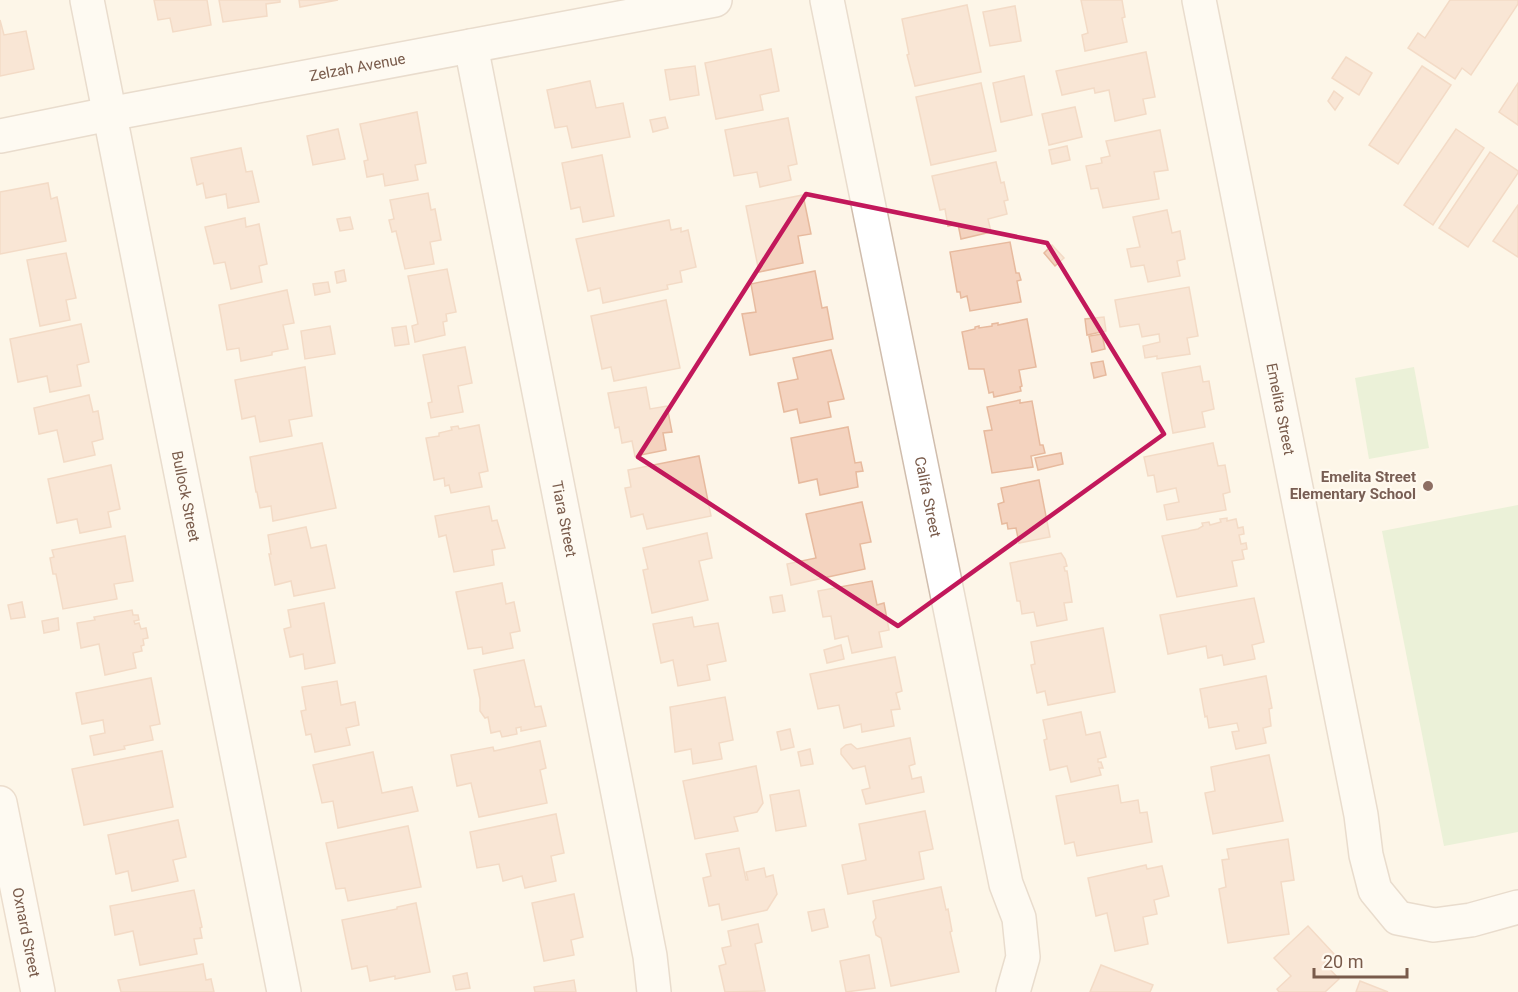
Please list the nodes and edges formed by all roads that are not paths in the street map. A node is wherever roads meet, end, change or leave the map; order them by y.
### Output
1 (87, 0) edge
2 (715, 0) edge
3 (827, 0) edge
4 (1199, 0) edge
5 (471, 46) junction
6 (109, 114) junction
7 (0, 136) edge
8 (0, 803) edge
9 (1518, 907) edge
10 (38, 992) edge
11 (284, 992) edge
12 (654, 992) edge
13 (1013, 992) edge

1 - 6 street, Bullock Street
2 - 5 street, Zelzah Avenue
3 - 13 street, Califa Street
4 - 9 street, Emelita Street
5 - 6 street, Zelzah Avenue
5 - 12 street, Tiara Street
6 - 7 street, Zelzah Avenue
6 - 11 street, Bullock Street
8 - 10 street, Oxnard Street

